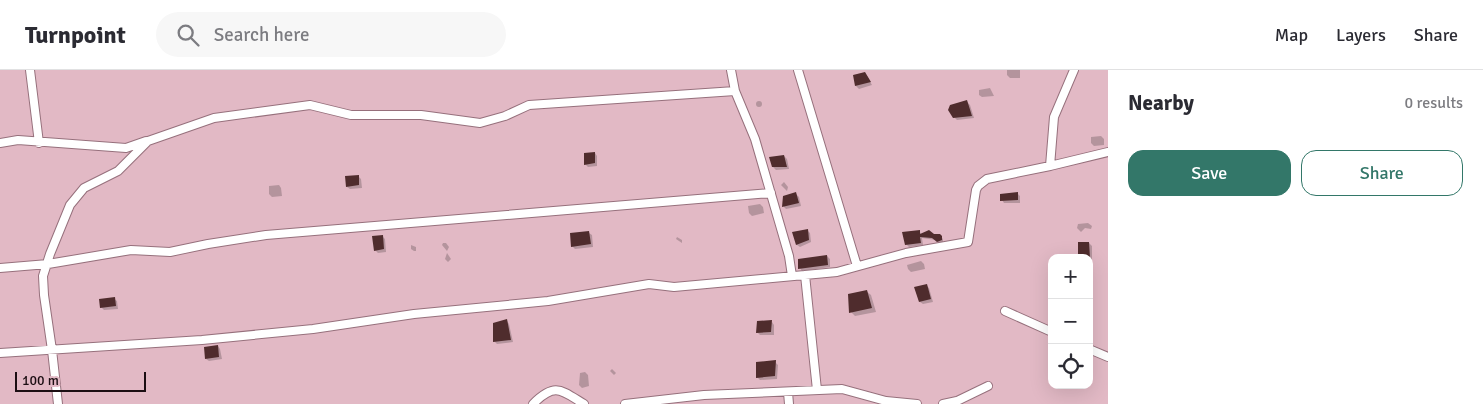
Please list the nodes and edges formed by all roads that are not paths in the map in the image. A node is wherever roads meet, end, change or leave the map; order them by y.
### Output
1 (30, 70) edge
2 (731, 70) edge
3 (798, 70) edge
4 (1074, 70) edge
5 (735, 91) junction
6 (148, 141) junction
7 (0, 143) edge
8 (39, 143) junction
9 (1108, 152) edge
10 (1050, 166) junction
11 (771, 193) junction
12 (48, 264) junction
13 (857, 266) junction
14 (0, 268) edge
15 (805, 274) junction
16 (792, 276) junction
17 (1005, 311) dead end
18 (1048, 330) edge
19 (52, 350) junction
20 (1093, 351) edge
21 (0, 353) edge
22 (1108, 357) edge
23 (988, 386) dead end
24 (817, 390) junction
25 (788, 392) junction
26 (58, 404) edge
27 (533, 404) edge
28 (584, 404) edge
29 (625, 404) edge
30 (789, 404) edge
31 (917, 404) edge
32 (943, 404) edge

1 - 8 street
2 - 5 street
3 - 13 street
4 - 10 street
5 - 6 street
5 - 11 street
6 - 8 street
6 - 12 street
7 - 8 street
9 - 10 street
10 - 13 street
11 - 12 street
11 - 16 street
12 - 14 street
12 - 19 street
13 - 15 street
15 - 16 street
15 - 24 street
16 - 19 street
17 - 18 street
19 - 21 street
19 - 26 street
20 - 22 street
23 - 32 street
24 - 25 street
24 - 31 street
25 - 29 street
25 - 30 street
27 - 28 street

